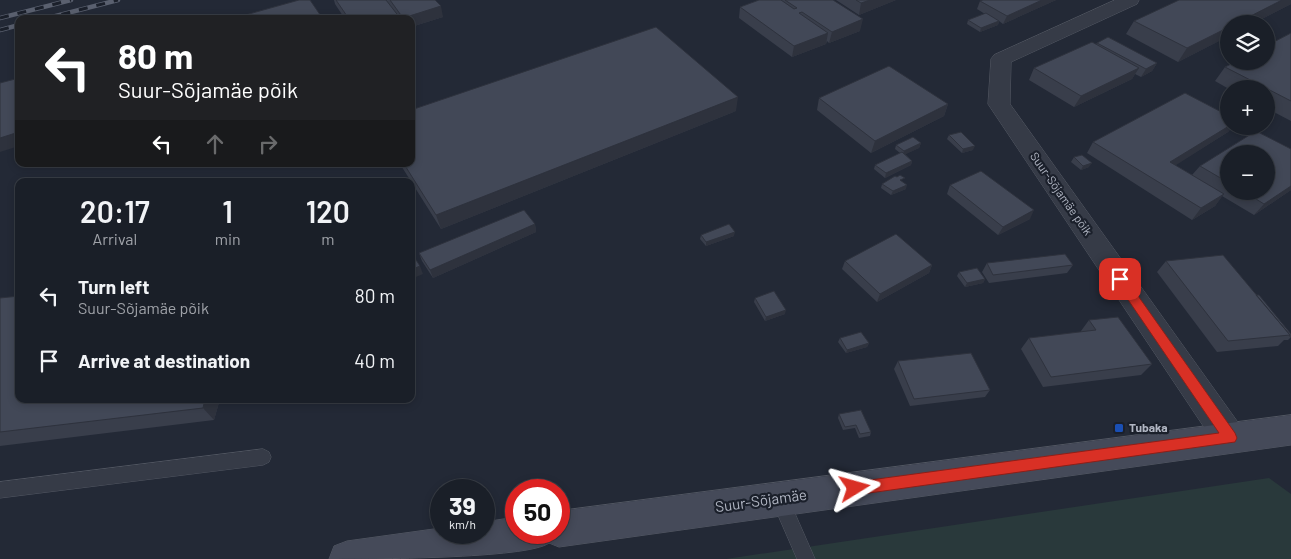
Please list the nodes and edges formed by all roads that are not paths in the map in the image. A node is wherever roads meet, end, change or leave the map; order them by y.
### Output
1 (1130, 0) edge
2 (1291, 430) edge
3 (1230, 438) junction
4 (263, 457) dead end
5 (0, 490) edge
6 (780, 498) junction
7 (570, 527) edge
8 (505, 537) edge
9 (357, 558) edge
10 (806, 559) edge

1 - 3 street, Suur-Sõjamäe põik
2 - 3 main road, Suur-Sõjamäe
3 - 6 main road, Suur-Sõjamäe
4 - 5 lane
6 - 7 main road, Suur-Sõjamäe
6 - 10 lane
8 - 9 main road

